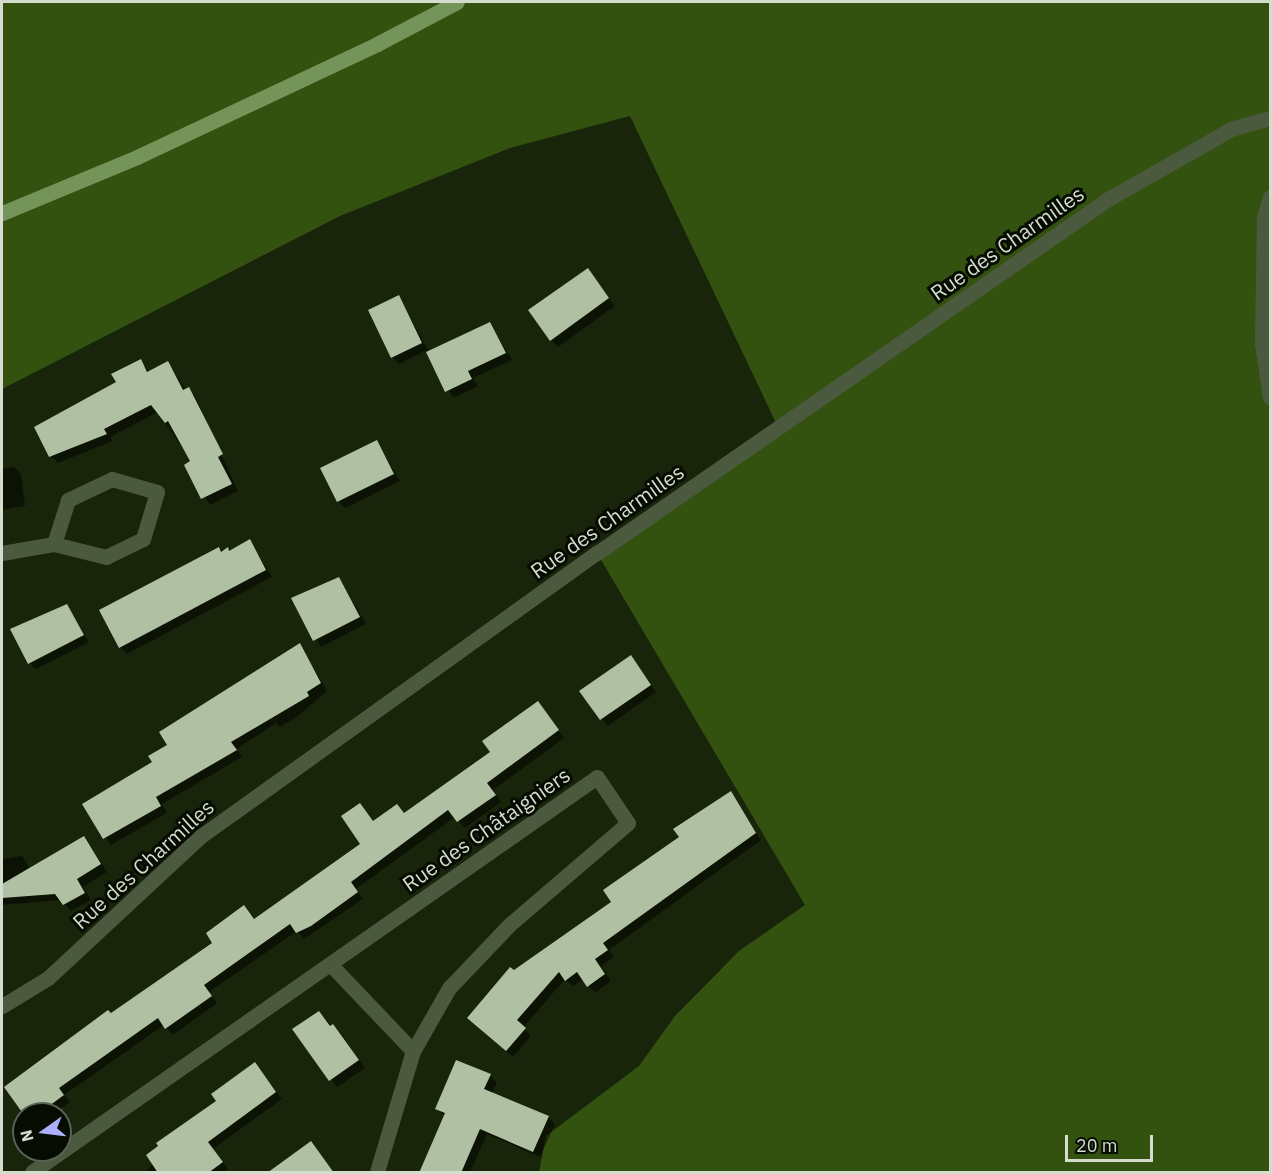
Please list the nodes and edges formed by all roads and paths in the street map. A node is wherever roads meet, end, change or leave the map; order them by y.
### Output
1 (457, 2) edge
2 (1270, 118) edge
3 (1270, 197) edge
4 (2, 213) edge
5 (1270, 397) edge
6 (54, 544) junction
7 (2, 553) edge
8 (331, 965) junction
9 (2, 1006) edge
10 (412, 1050) junction
11 (32, 1173) edge
12 (377, 1173) edge

1 - 4 main road
2 - 9 street, Rue des Charmilles
3 - 5 street
6 - 6 street
6 - 7 street
8 - 10 street
8 - 10 street, Rue des Châtaigniers
8 - 11 street, Rue des Châtaigniers
10 - 12 street, Rue des Châtaigniers

